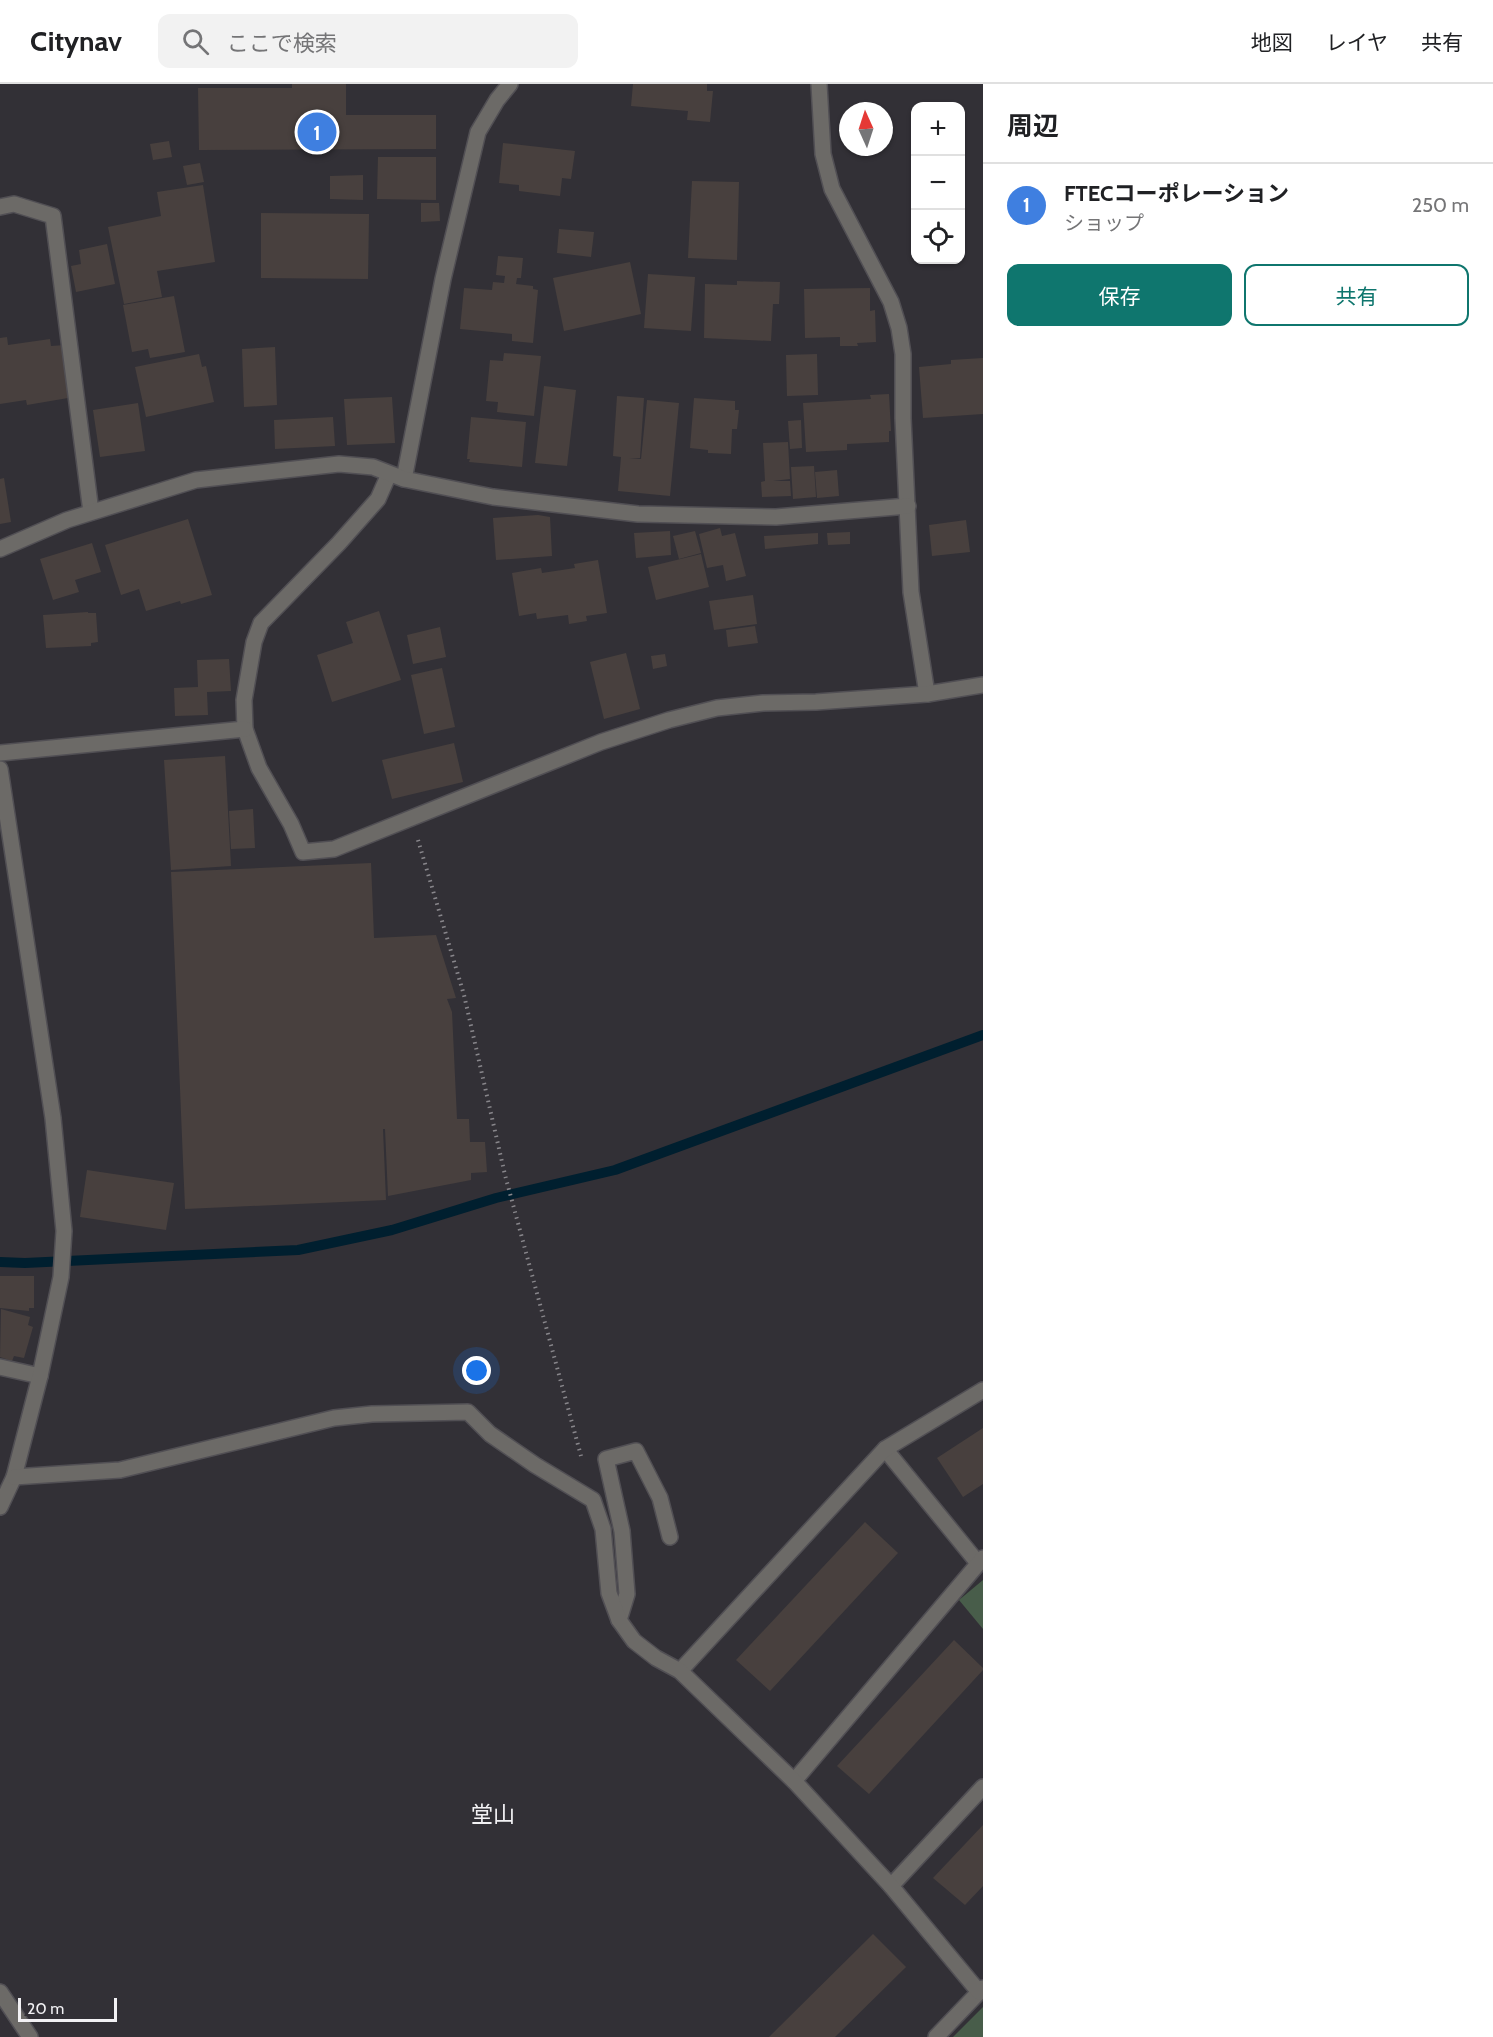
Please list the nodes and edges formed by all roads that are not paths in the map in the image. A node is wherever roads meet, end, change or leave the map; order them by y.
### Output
1 (510, 84) edge
2 (819, 84) edge
3 (0, 207) edge
4 (396, 476) junction
5 (908, 506) junction
6 (91, 512) junction
7 (0, 549) edge
8 (983, 685) edge
9 (927, 694) junction
10 (245, 729) junction
11 (0, 753) edge
12 (0, 769) edge
13 (0, 1366) edge
14 (40, 1376) junction
15 (983, 1390) edge
16 (885, 1449) junction
17 (14, 1477) junction
18 (0, 1507) edge
19 (670, 1537) dead end
20 (980, 1561) edge
21 (618, 1620) junction
22 (680, 1671) junction
23 (794, 1781) junction
24 (983, 1787) edge
25 (891, 1886) junction
26 (981, 1990) edge
27 (0, 1992) edge
28 (30, 2037) edge
29 (936, 2037) edge

1 - 4 street
2 - 5 street
3 - 6 street
4 - 5 street
4 - 6 street
4 - 10 street
5 - 9 street
6 - 7 street
8 - 9 street
9 - 10 street
10 - 11 street
12 - 14 street
13 - 14 street
14 - 17 street
15 - 16 street
16 - 20 street
16 - 22 street
17 - 18 street
17 - 21 street
19 - 21 street
20 - 23 street
21 - 22 street
22 - 23 street
23 - 25 street
24 - 25 street
25 - 26 street
26 - 29 street
27 - 28 street

